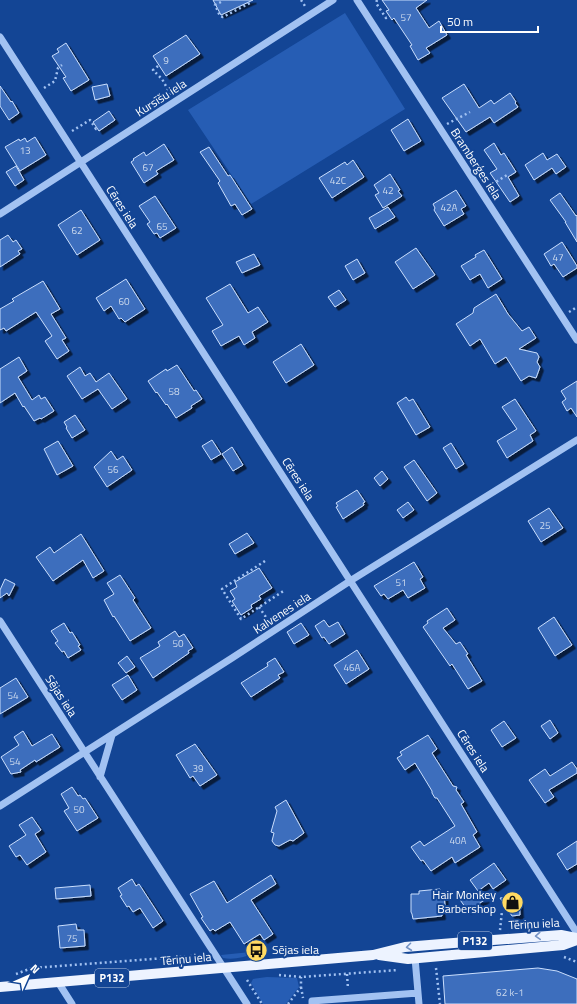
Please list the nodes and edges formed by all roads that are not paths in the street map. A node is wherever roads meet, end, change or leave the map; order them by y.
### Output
1 (333, 0) edge
2 (357, 0) edge
3 (0, 37) edge
4 (80, 163) junction
5 (0, 214) edge
6 (577, 340) edge
7 (577, 440) edge
8 (350, 581) junction
9 (0, 622) edge
10 (112, 735) junction
11 (84, 753) junction
12 (100, 777) junction
13 (0, 806) edge
14 (577, 933) edge
15 (577, 939) edge
16 (373, 955) junction
17 (415, 958) junction
18 (224, 968) junction
19 (58, 982) junction
20 (0, 987) edge
21 (418, 992) junction
22 (72, 1004) edge
23 (247, 1004) edge
24 (312, 1004) edge
25 (419, 1004) edge

1 - 4 street, Kursīšu iela
2 - 6 street, Bramberģes iela
3 - 4 street, Cēres iela
4 - 5 street, Kursīšu iela
4 - 8 street, Cēres iela
7 - 8 street, Kalvenes iela
8 - 10 street, Kalvenes iela
8 - 14 street, Cēres iela
9 - 11 street, Sējas iela
10 - 11 street, Kalvenes iela
10 - 12 street
11 - 12 street, Sējas iela
11 - 13 street, Kalvenes iela
12 - 18 street, Sējas iela
15 -> 16 main road, Tēriņu iela / P132
15 - 17 main road, Tēriņu iela / P132
16 - 17 main road, Tēriņu iela / P132
16 - 18 main road, Tēriņu iela / P132
17 - 21 street
18 - 19 main road, Tēriņu iela / P132
18 - 23 street, Sējas iela
19 - 20 main road, Tēriņu iela / P132
19 - 22 street
21 - 24 street
21 - 25 street

